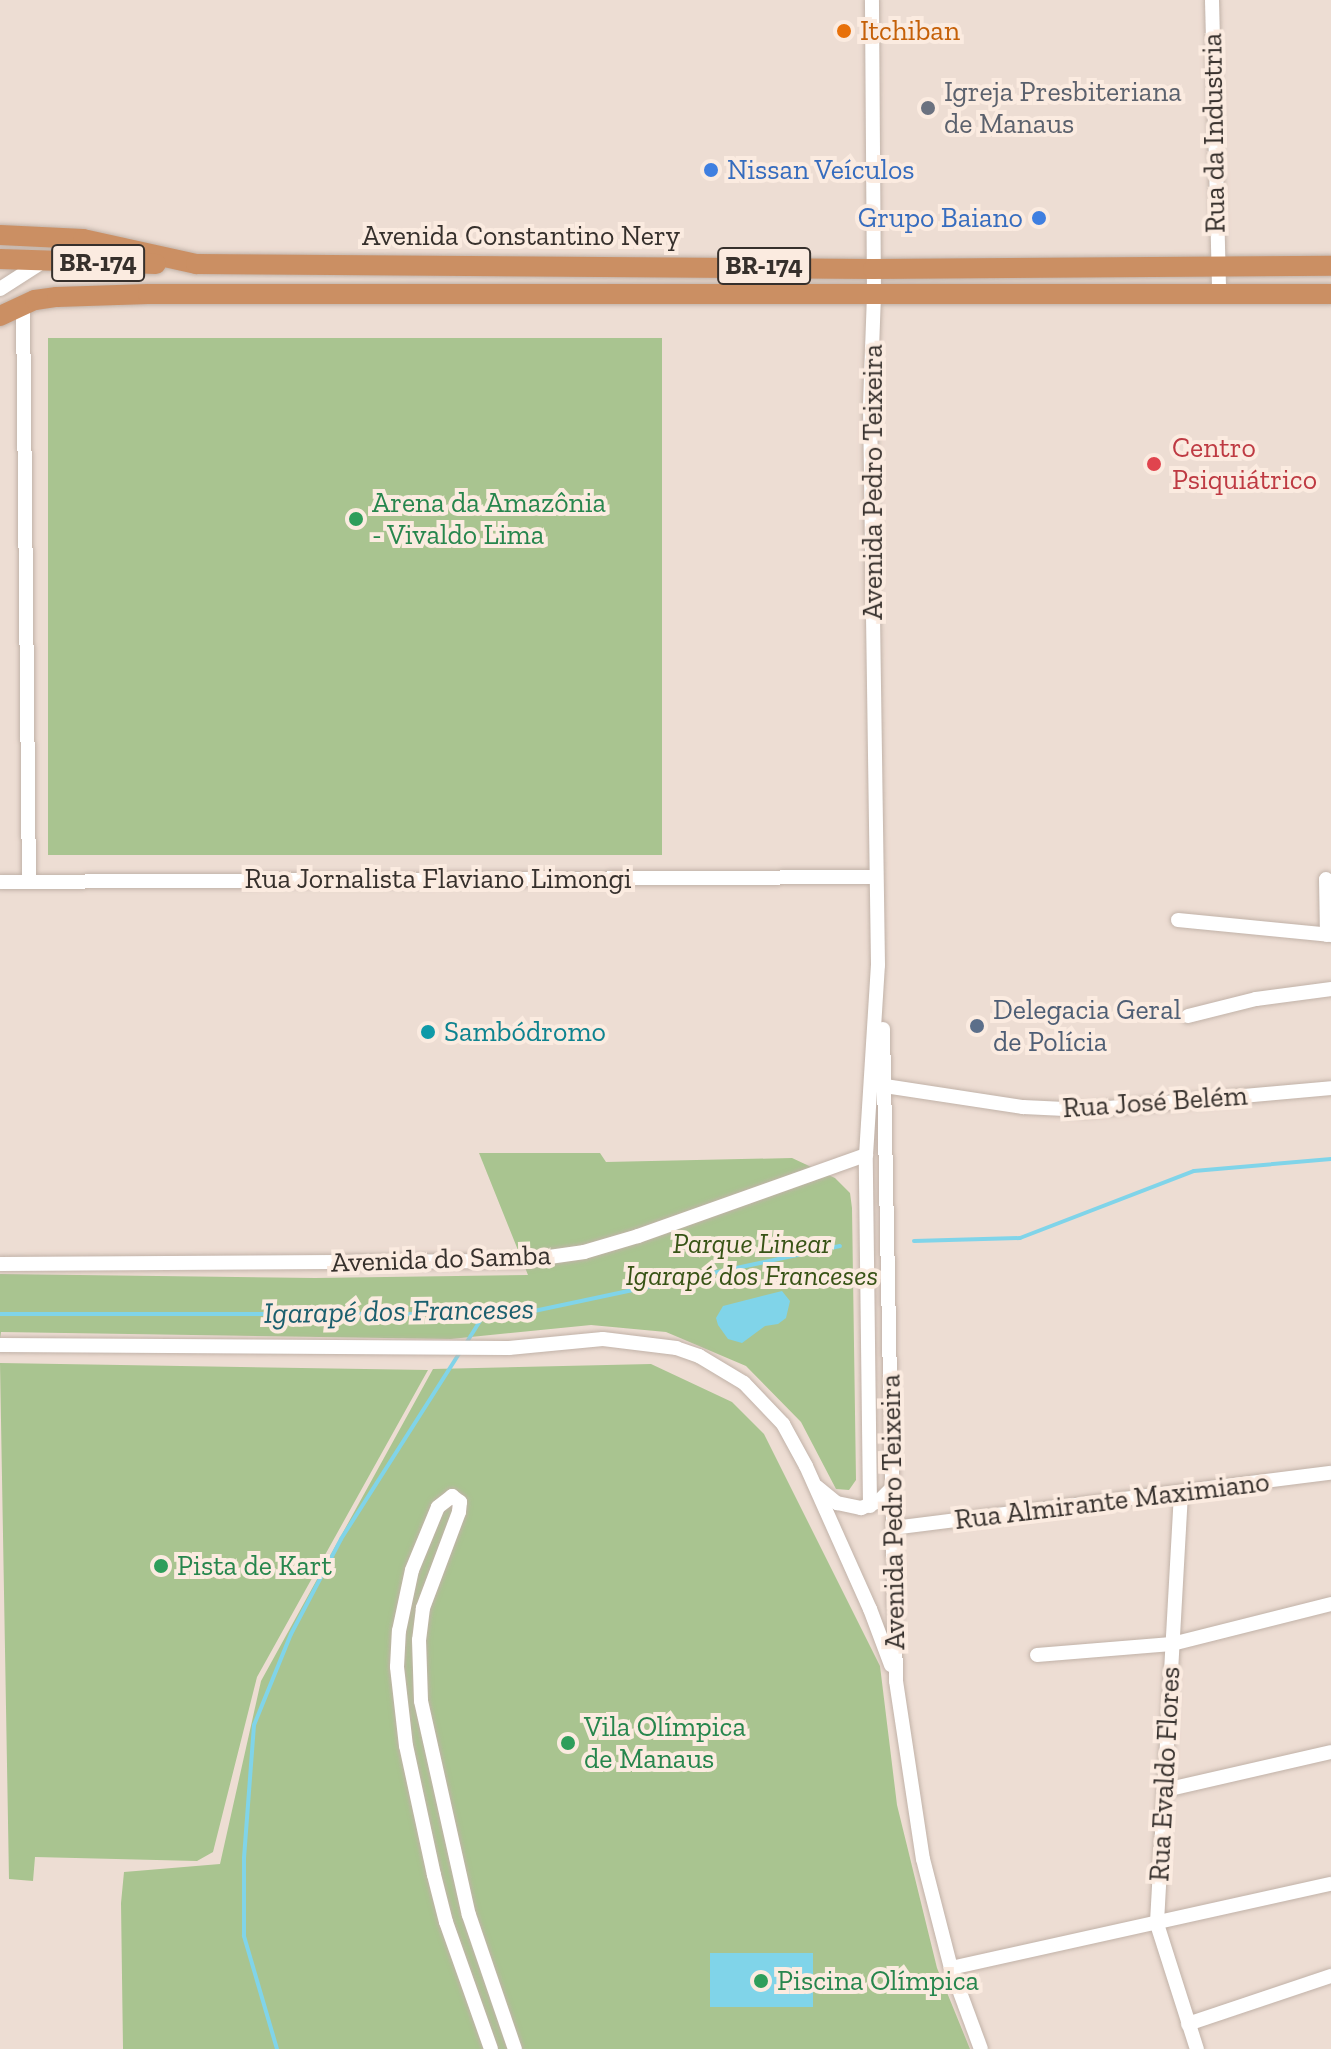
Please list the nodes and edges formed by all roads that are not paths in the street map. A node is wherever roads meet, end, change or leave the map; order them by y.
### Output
1 (872, 0) edge
2 (1212, 0) edge
3 (0, 235) edge
4 (0, 259) edge
5 (42, 262) junction
6 (196, 264) junction
7 (1217, 266) junction
8 (1331, 266) edge
9 (873, 269) junction
10 (0, 289) edge
11 (1219, 293) junction
12 (874, 294) junction
13 (1331, 294) edge
14 (23, 304) junction
15 (0, 316) edge
16 (876, 877) junction
17 (1326, 879) dead end
18 (0, 882) edge
19 (29, 882) junction
20 (1178, 920) dead end
21 (1329, 935) edge
22 (878, 965) junction
23 (1331, 989) edge
24 (1188, 1016) dead end
25 (885, 1086) junction
26 (1331, 1088) edge
27 (866, 1155) junction
28 (866, 1182) junction
29 (889, 1200) junction
30 (0, 1264) edge
31 (0, 1345) edge
32 (1331, 1473) edge
33 (814, 1484) junction
34 (892, 1488) junction
35 (1181, 1493) junction
36 (870, 1506) junction
37 (893, 1528) junction
38 (1331, 1604) edge
39 (1172, 1644) junction
40 (1037, 1655) dead end
41 (896, 1681) junction
42 (421, 1701) junction
43 (400, 1704) junction
44 (1331, 1752) edge
45 (1165, 1790) junction
46 (448, 1825) junction
47 (424, 1831) junction
48 (1331, 1884) edge
49 (1157, 1924) junction
50 (951, 1968) junction
51 (1331, 1976) edge
52 (494, 1988) junction
53 (472, 1996) junction
54 (1188, 2024) junction
55 (491, 2049) edge
56 (515, 2049) edge
57 (981, 2049) edge
58 (1197, 2049) edge

1 - 9 street, Avenida Pedro Teixeira
2 - 7 street, Rua da Industria
3 - 6 highway, Avenida Constantino Nery
4 - 5 highway, BR-174
5 - 6 highway, BR-174
5 - 10 street
6 - 9 highway, Avenida Constantino Nery / BR-174
7 - 8 highway, Avenida Constantino Nery / BR-174
7 - 9 highway, Avenida Constantino Nery / BR-174
7 - 11 street, Rua da Industria
9 - 12 street, Avenida Pedro Teixeira
11 - 12 highway, Avenida Constantino Nery / BR-174
11 - 13 highway, Avenida Constantino Nery / BR-174
12 - 14 highway, Avenida Constantino Nery / BR-174
12 - 16 street, Avenida Pedro Teixeira
14 - 15 highway, Avenida Constantino Nery / BR-174
14 - 19 street
16 - 19 street, Rua Jornalista Flaviano Limongi
16 - 22 street, Avenida Pedro Teixeira
17 - 21 street
18 - 19 street, Rua Jornalista Flaviano Limongi
20 - 21 street
22 - 25 street, Avenida Pedro Teixeira
22 - 27 street, Avenida Pedro Teixeira
23 - 24 street
25 - 26 street, Rua José Belém
25 - 29 street, Avenida Pedro Teixeira
27 - 28 street, Avenida Pedro Teixeira
27 - 30 street, Avenida do Samba
28 - 29 street
28 - 36 street, Avenida Pedro Teixeira
29 - 34 street, Avenida Pedro Teixeira
31 - 33 street
32 - 35 street, Rua Almirante Maximiano
33 - 36 street
33 - 41 street
34 - 36 street
34 - 37 street, Avenida Pedro Teixeira
35 - 37 street, Rua Almirante Maximiano
35 - 39 street, Rua Evaldo Flores
37 - 41 street, Avenida Pedro Teixeira
38 - 39 street
39 - 40 street
39 - 45 street, Rua Evaldo Flores
41 - 50 street, Avenida Pedro Teixeira
42 - 43 street
42 - 43 street
42 - 46 street
43 - 47 street
44 - 45 street
45 - 49 street, Rua Evaldo Flores
46 - 47 street
46 - 52 street
47 - 53 street
48 - 49 street
49 - 50 street
49 - 54 street, Rua Evaldo Flores
50 - 57 street, Avenida Pedro Teixeira
51 - 54 street
52 - 53 street
52 - 56 street
53 - 55 street
54 - 58 street, Rua Evaldo Flores

